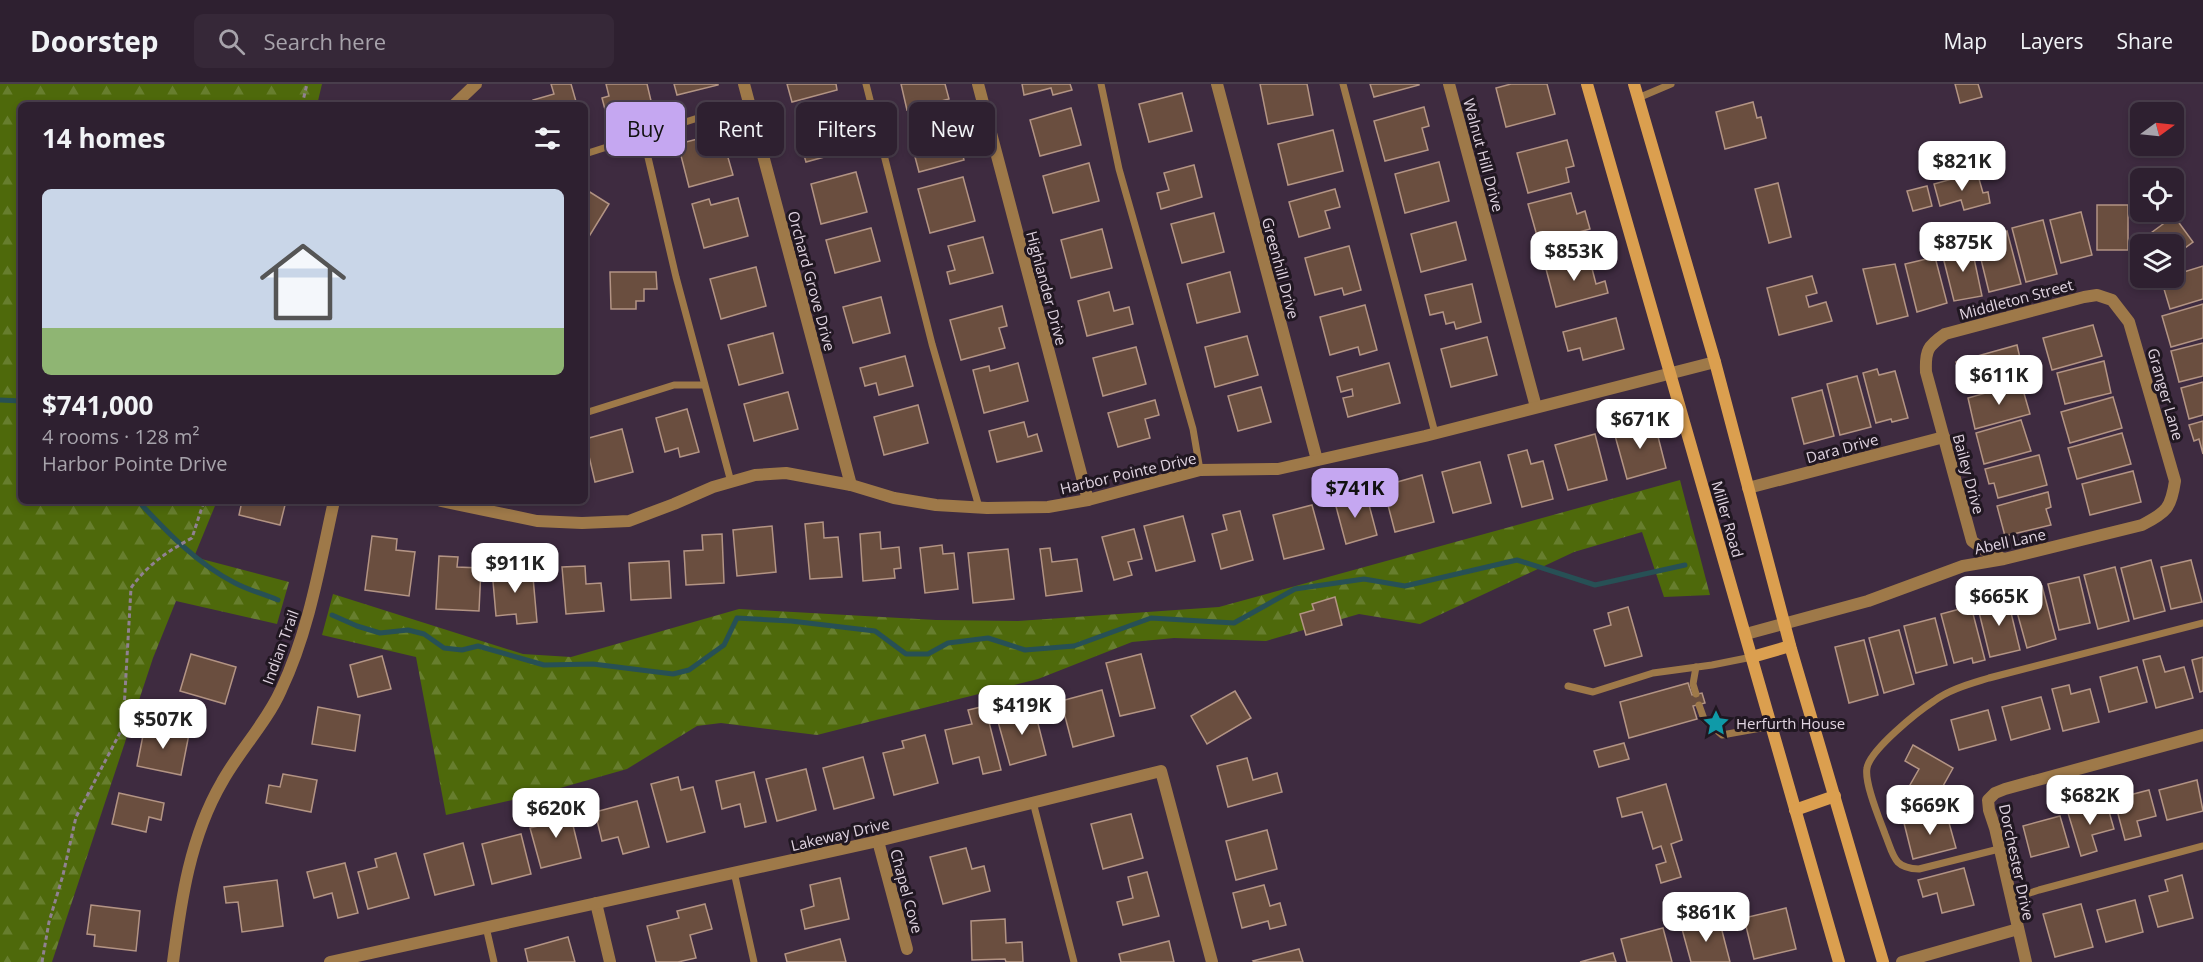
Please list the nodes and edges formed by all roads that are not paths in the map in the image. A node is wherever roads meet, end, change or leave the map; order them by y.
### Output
1 (476, 84) edge
2 (744, 84) edge
3 (866, 84) edge
4 (978, 84) edge
5 (1101, 84) edge
6 (1217, 84) edge
7 (1343, 84) edge
8 (1449, 84) edge
9 (1587, 84) edge
10 (1634, 84) edge
11 (1671, 84) edge
12 (1638, 98) junction
13 (457, 102) edge
14 (748, 102) edge
15 (606, 147) edge
16 (588, 153) edge
17 (648, 156) edge
18 (763, 156) edge
19 (2112, 300) joint
20 (1931, 344) joint
21 (1715, 362) junction
22 (1670, 373) junction
23 (704, 385) junction
24 (1536, 407) junction
25 (588, 412) edge
26 (1435, 433) junction
27 (1944, 437) junction
28 (1317, 460) junction
29 (1200, 470) junction
30 (731, 482) junction
31 (851, 485) junction
32 (1748, 488) junction
33 (1088, 500) junction
34 (2172, 502) joint
35 (333, 504) edge
36 (455, 504) edge
37 (979, 507) junction
38 (2004, 560) junction
39 (2203, 623) edge
40 (1785, 624) junction
41 (1746, 634) junction
42 (1790, 646) junction
43 (1752, 657) junction
44 (1696, 667) junction
45 (1568, 686) dead end
46 (1696, 694) dead end
47 (1699, 705) dead end
48 (1772, 726) junction
49 (2203, 735) edge
50 (1834, 796) junction
51 (1033, 802) junction
52 (1796, 810) junction
53 (878, 841) junction
54 (2203, 846) edge
55 (1999, 849) junction
56 (734, 873) junction
57 (2011, 899) junction
58 (596, 903) junction
59 (486, 927) junction
60 (2018, 929) junction
61 (907, 950) dead end
62 (359, 958) edge
63 (173, 962) edge
64 (330, 962) edge
65 (494, 962) edge
66 (610, 962) edge
67 (754, 962) edge
68 (1074, 962) edge
69 (1212, 962) edge
70 (1839, 962) edge
71 (1883, 962) edge
72 (1902, 962) edge
73 (2026, 962) edge

1 - 13 street
2 - 14 street, Orchard Grove Drive
3 - 37 lane
4 - 33 street, Highlander Drive
5 - 29 lane
6 - 28 street, Greenhill Drive
7 - 26 lane
8 - 24 street, Walnut Hill Drive
9 - 22 main road, Miller Road
10 - 12 main road, Miller Road
11 - 12 lane
12 - 21 main road, Miller Road
15 - 16 lane
17 - 23 lane
18 - 31 street, Orchard Grove Drive
19 - 20 street, Middleton Street
19 - 34 street, Granger Lane
20 - 27 street, Bailey Drive
21 - 22 street, Harbor Pointe Drive
21 - 32 main road, Miller Road
22 - 24 street, Harbor Pointe Drive
22 - 41 main road, Miller Road
23 - 25 lane
23 - 30 lane
24 - 26 street, Harbor Pointe Drive
26 - 28 street, Harbor Pointe Drive
27 - 32 street, Dara Drive
27 - 38 street, Bailey Drive
28 - 29 street, Harbor Pointe Drive
29 - 33 street, Harbor Pointe Drive
30 - 31 street, Harbor Pointe Drive
30 - 36 street, Harbor Pointe Drive
31 - 37 street, Harbor Pointe Drive
32 - 40 main road, Miller Road
33 - 37 street, Harbor Pointe Drive
34 - 38 street, Abell Lane
35 - 63 street, Indian Trail
38 - 40 street, Abell Lane
39 - 55 lane
40 - 41 street, Abell Lane
40 - 42 main road, Miller Road
41 - 43 main road, Miller Road
42 - 43 main road
42 - 50 main road, Miller Road
43 - 44 lane
43 - 48 main road, Miller Road
44 - 45 lane
44 - 46 lane
47 - 48 lane
48 - 52 main road, Miller Road
49 - 55 street, Dorchester Drive
50 - 52 main road
50 - 71 main road, Miller Road
51 - 53 street, Lakeway Drive
51 - 68 lane
51 - 69 street, Lakeway Drive
52 - 70 main road, Miller Road
53 - 56 street, Lakeway Drive
53 - 61 street, Chapel Cove
54 - 57 lane
55 - 57 street, Dorchester Drive
56 - 58 street, Lakeway Drive
56 - 67 lane
57 - 60 street, Dorchester Drive
58 - 59 street, Lakeway Drive
58 - 66 street
59 - 62 street, Lakeway Drive
59 - 65 lane
60 - 72 street, Dorchester Drive
60 - 73 street
62 - 64 street, Lakeway Drive

